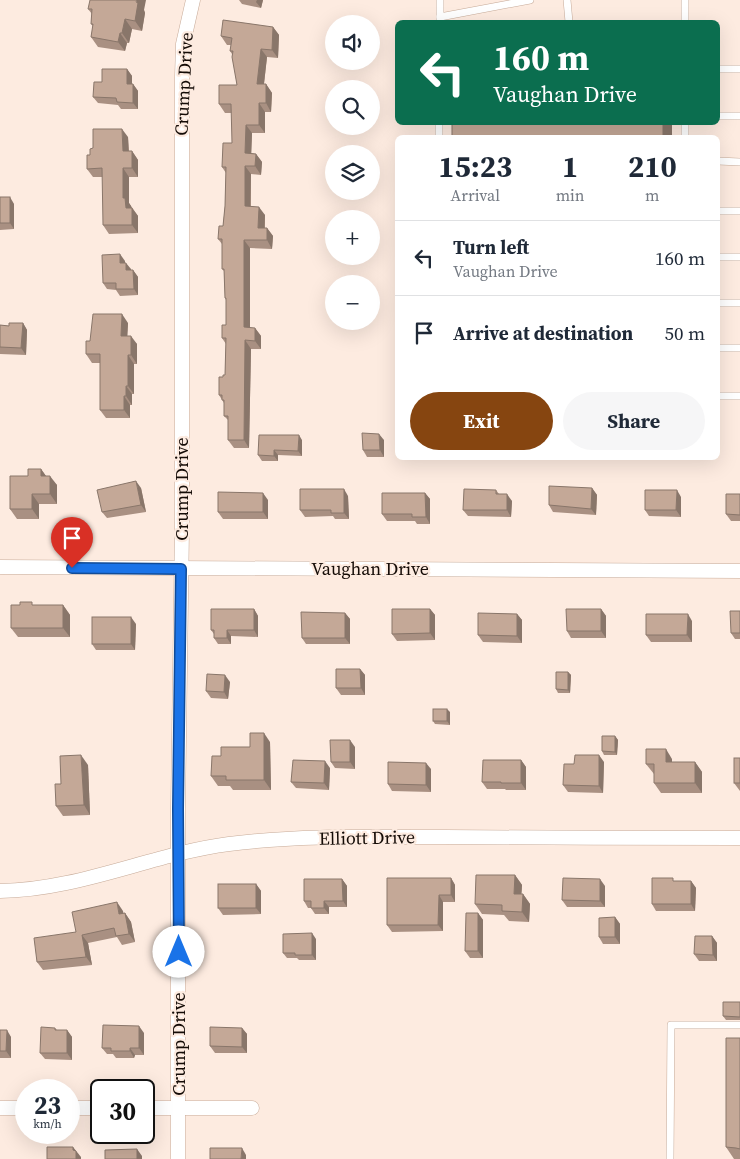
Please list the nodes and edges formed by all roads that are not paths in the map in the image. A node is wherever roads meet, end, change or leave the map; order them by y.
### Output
1 (193, 0) edge
2 (440, 0) edge
3 (530, 0) edge
4 (567, 0) edge
5 (685, 0) edge
6 (440, 20) edge
7 (569, 20) edge
8 (685, 20) edge
9 (720, 69) edge
10 (740, 69) edge
11 (720, 116) edge
12 (740, 116) edge
13 (720, 161) edge
14 (740, 162) edge
15 (720, 211) edge
16 (740, 211) edge
17 (720, 257) edge
18 (740, 257) edge
19 (740, 303) edge
20 (720, 304) edge
21 (720, 348) edge
22 (740, 348) edge
23 (720, 396) edge
24 (740, 396) edge
25 (0, 567) edge
26 (181, 569) junction
27 (740, 571) edge
28 (740, 838) edge
29 (178, 854) junction
30 (0, 891) edge
31 (740, 1025) edge
32 (0, 1108) edge
33 (15, 1108) edge
34 (155, 1108) edge
35 (179, 1108) junction
36 (252, 1108) dead end
37 (178, 1159) edge
38 (670, 1159) edge

1 - 26 street, Crump Drive
2 - 6 lane
3 - 6 lane
4 - 7 lane
5 - 8 lane
9 - 10 lane
11 - 12 lane
13 - 14 lane
15 - 16 lane
17 - 18 lane
19 - 20 lane
21 - 22 lane
23 - 24 lane
25 - 26 street, Vaughan Drive
26 - 27 street, Vaughan Drive
26 - 29 street, Crump Drive
28 - 29 street, Elliott Drive
29 - 30 street, Elliott Drive
29 - 35 street, Crump Drive
31 - 38 lane
32 - 33 street
34 - 35 street
35 - 36 street
35 - 37 street, Crump Drive

